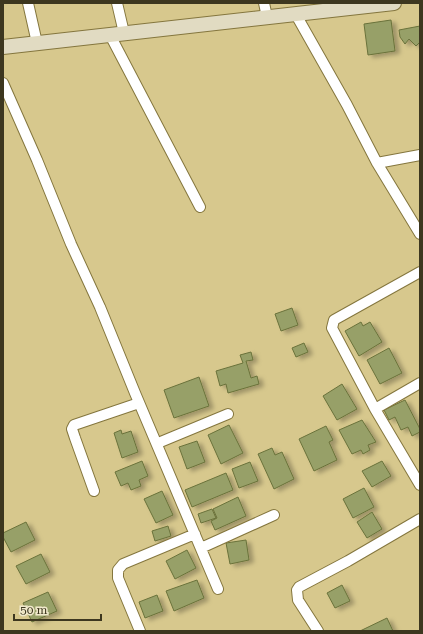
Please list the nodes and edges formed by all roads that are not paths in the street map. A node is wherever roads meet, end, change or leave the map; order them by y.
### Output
1 (28, 3) edge
2 (117, 3) edge
3 (264, 3) edge
4 (394, 3) edge
5 (294, 13) junction
6 (267, 17) junction
7 (124, 33) junction
8 (110, 35) junction
9 (37, 43) junction
10 (3, 47) edge
11 (3, 83) edge
12 (420, 154) edge
13 (377, 163) junction
14 (200, 208) dead end
15 (420, 234) edge
16 (420, 272) edge
17 (420, 383) edge
18 (139, 402) junction
19 (375, 409) junction
20 (228, 414) dead end
21 (158, 443) junction
22 (420, 485) edge
23 (94, 491) dead end
24 (274, 515) dead end
25 (420, 519) edge
26 (195, 534) junction
27 (201, 548) junction
28 (218, 589) dead end
29 (140, 631) edge
30 (318, 631) edge

1 - 9 street
2 - 7 street
3 - 6 street
4 - 5 main road
5 - 6 main road
5 - 13 street
6 - 7 main road
7 - 8 main road
8 - 9 main road
8 - 14 street
9 - 10 main road
11 - 18 street
12 - 13 street
13 - 15 street
16 - 19 street
17 - 19 street
18 - 21 street
18 - 23 street
19 - 22 street
20 - 21 street
21 - 26 street
24 - 27 street
25 - 30 street
26 - 27 street
26 - 29 street
27 - 28 street

